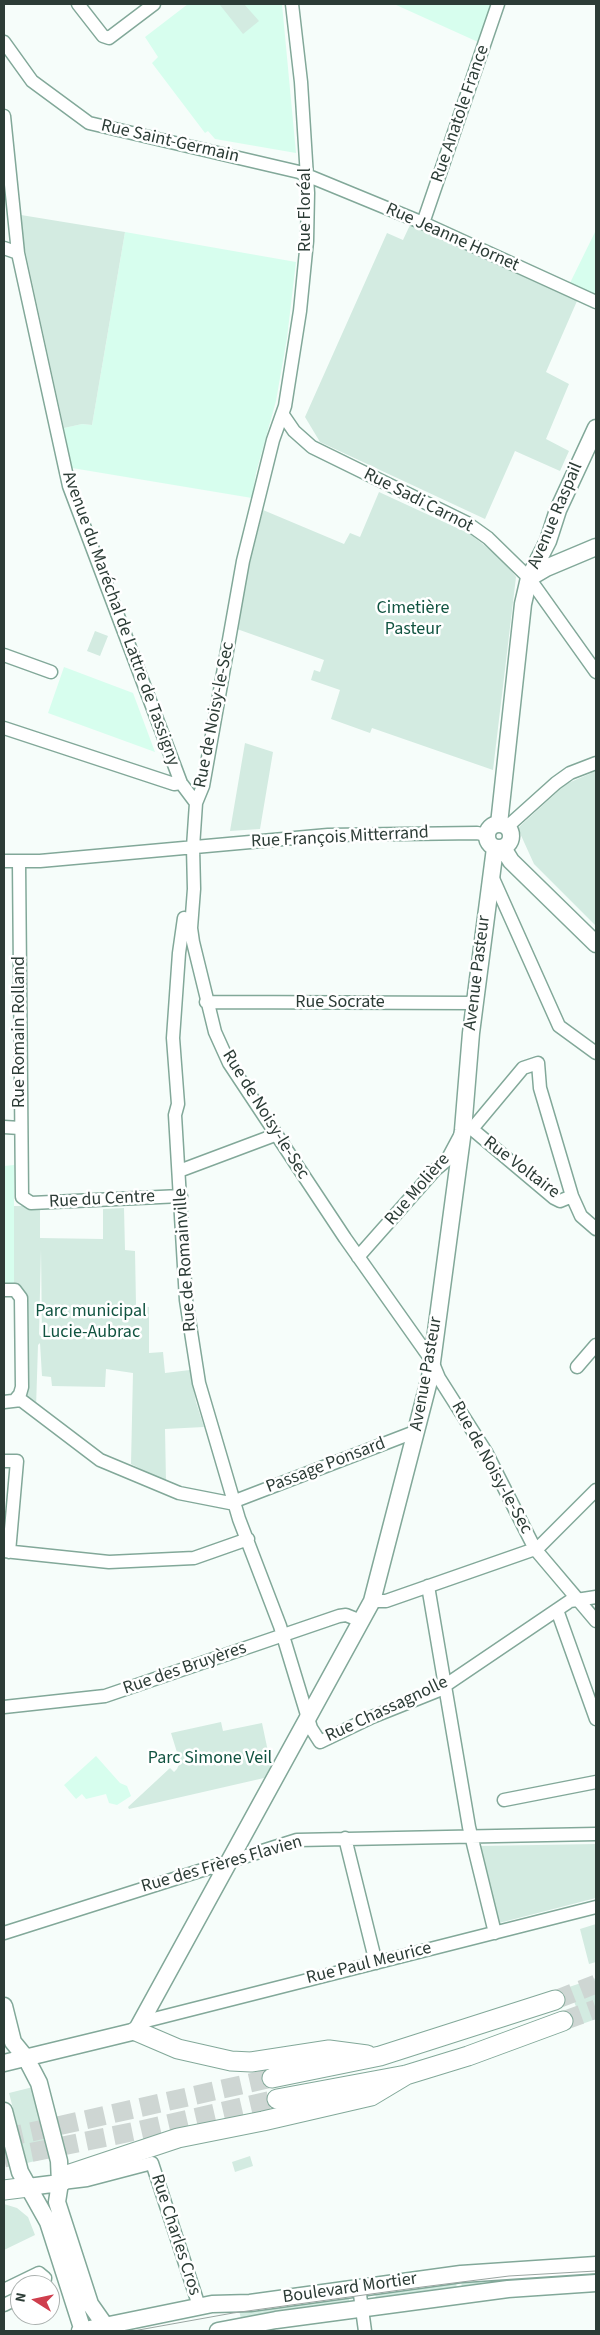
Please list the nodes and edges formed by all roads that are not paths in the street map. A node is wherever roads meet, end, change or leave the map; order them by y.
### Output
1 (78, 4) edge
2 (154, 4) edge
3 (292, 4) edge
4 (498, 4) edge
5 (4, 42) edge
6 (4, 116) edge
7 (307, 175) junction
8 (423, 223) junction
9 (4, 248) edge
10 (18, 253) junction
11 (596, 302) edge
12 (283, 415) junction
13 (596, 428) edge
14 (596, 547) edge
15 (529, 578) junction
16 (4, 655) edge
17 (51, 672) dead end
18 (596, 672) edge
19 (4, 728) edge
20 (596, 762) edge
21 (181, 783) junction
22 (196, 803) junction
23 (503, 825) junction
24 (495, 843) junction
25 (192, 847) junction
26 (4, 861) edge
27 (19, 862) junction
28 (491, 874) junction
29 (187, 942) junction
30 (596, 944) edge
31 (206, 1002) junction
32 (475, 1004) junction
33 (596, 1053) edge
34 (4, 1127) edge
35 (20, 1128) junction
36 (467, 1129) junction
37 (276, 1135) junction
38 (179, 1171) junction
39 (181, 1196) junction
40 (572, 1196) junction
41 (24, 1200) joint
42 (596, 1229) edge
43 (358, 1257) junction
44 (4, 1290) edge
45 (596, 1345) edge
46 (432, 1360) junction
47 (577, 1367) dead end
48 (13, 1401) edge
49 (417, 1431) junction
50 (4, 1461) edge
51 (596, 1490) edge
52 (235, 1502) junction
53 (248, 1539) junction
54 (535, 1549) junction
55 (6, 1551) edge
56 (428, 1586) junction
57 (596, 1597) edge
58 (578, 1600) junction
59 (372, 1601) junction
60 (557, 1610) junction
61 (361, 1620) junction
62 (596, 1621) edge
63 (283, 1635) junction
64 (445, 1686) junction
65 (4, 1707) edge
66 (308, 1716) junction
67 (596, 1719) edge
68 (596, 1782) edge
69 (504, 1800) dead end
70 (596, 1834) edge
71 (471, 1837) junction
72 (345, 1838) junction
73 (229, 1862) junction
74 (596, 1906) edge
75 (495, 1932) junction
76 (4, 1933) edge
77 (376, 1962) junction
78 (555, 2000) tunnel mouth
79 (4, 2006) edge
80 (564, 2021) tunnel mouth
81 (139, 2026) junction
82 (380, 2056) junction
83 (26, 2058) junction
84 (4, 2063) edge
85 (406, 2075) junction
86 (272, 2078) tunnel mouth
87 (276, 2099) tunnel mouth
88 (4, 2112) edge
89 (60, 2183) junction
90 (28, 2188) junction
91 (4, 2190) edge
92 (596, 2265) edge
93 (65, 2271) junction
94 (57, 2275) edge
95 (596, 2283) edge
96 (359, 2287) junction
97 (199, 2306) junction
98 (362, 2308) junction
99 (276, 2326) edge
100 (107, 2328) edge
101 (82, 2331) edge
102 (218, 2331) edge
103 (365, 2331) edge

1 - 2 street
3 - 7 street, Rue Floréal
4 - 8 street, Rue Anatole France
5 - 7 street, Rue Saint-Germain
6 - 10 street, Avenue du Maréchal de Lattre de Tassigny
7 - 8 street, Rue Jeanne Hornet
7 - 12 street, Rue Floréal
8 - 11 street, Rue Jeanne Hornet
9 - 10 street
10 - 21 street, Avenue du Maréchal de Lattre de Tassigny
12 - 15 street, Rue Sadi Carnot
12 - 22 street, Rue de Noisy-le-Sec
13 - 15 main road, Avenue Raspail
14 - 15 main road
15 - 18 street, Rue Sadi Carnot
15 - 23 main road
16 - 17 street
19 - 21 street
20 - 23 street
21 - 22 street, Avenue du Maréchal de Lattre de Tassigny
22 - 25 street, Rue de Noisy-le-Sec
23 - 24 main road
23 - 24 main road, Avenue Pasteur
24 - 25 street, Rue François Mitterrand
24 - 28 main road, Avenue Pasteur
24 - 30 main road
25 - 27 street, Rue François Mitterrand
25 - 29 street, Rue de Noisy-le-Sec
26 - 27 street, Rue François Mitterrand
27 - 35 street, Rue Romain Rolland
28 - 32 main road, Avenue Pasteur
28 - 33 street
29 - 31 street, Rue de Noisy-le-Sec
29 - 38 street, Rue de Romainville
31 - 32 street, Rue Socrate
31 - 37 street, Rue de Noisy-le-Sec
32 - 36 main road, Avenue Pasteur
34 - 35 street
35 - 41 street, Rue Romain Rolland
36 - 40 street, Rue Voltaire
36 - 40 street, Rue Molière
36 - 43 street, Rue Molière
36 - 46 main road, Avenue Pasteur
37 - 38 street
37 - 43 street, Rue de Noisy-le-Sec
38 - 39 street, Rue de Romainville
39 - 41 street, Rue du Centre
39 - 52 street, Rue de Romainville
40 - 42 street
43 - 46 street, Rue de Noisy-le-Sec
44 - 48 street
45 - 47 street
46 - 49 main road, Avenue Pasteur
46 - 54 street, Rue de Noisy-le-Sec
48 - 52 street
49 - 52 street, Passage Ponsard
49 - 59 main road, Avenue Pasteur
50 - 55 street
51 - 54 street
52 - 53 street, Rue de Romainville
53 - 55 street
53 - 63 street, Rue de Romainville
54 - 56 street
54 - 58 street, Rue de Noisy-le-Sec
56 - 59 street
56 - 64 street
57 - 58 street, Rue Chassagnolle
58 - 60 street, Rue Chassagnolle
58 - 62 street, Rue de Noisy-le-Sec
59 - 61 main road, Avenue Pasteur
60 - 64 street, Rue Chassagnolle
60 - 67 street
61 - 63 street, Rue des Bruyères
61 - 66 main road, Avenue Pasteur
63 - 65 street, Rue des Bruyères
63 - 66 street, Rue de Romainville
64 - 66 street, Rue Chassagnolle
64 - 71 street
66 - 73 main road, Avenue Pasteur
68 - 69 street
70 - 71 street, Rue des Frères Flavien
71 - 72 street, Rue des Frères Flavien
71 - 75 street
72 - 73 street, Rue des Frères Flavien
72 - 77 street
73 - 76 street, Rue des Frères Flavien
73 - 81 main road, Avenue Pasteur
74 - 75 street, Rue Paul Meurice
75 - 77 street, Rue Paul Meurice
77 - 81 street, Rue Paul Meurice
78 - 82 highway
79 - 83 main road
80 - 85 highway
81 - 82 highway
81 - 83 main road
82 - 86 highway
83 - 84 main road
83 - 89 main road
85 - 87 highway
85 - 89 highway
88 - 90 main road
89 - 90 main road
89 - 97 street, Rue Charles Cros
89 - 100 main road
90 - 91 highway
90 - 93 main road
92 - 96 main road, Boulevard Mortier
93 - 94 street
93 - 101 main road
95 - 98 main road, Boulevard Mortier
96 - 97 main road, Boulevard Mortier
96 - 98 street
97 - 100 main road, Boulevard Mortier
98 - 99 main road, Boulevard Mortier
98 - 103 street
99 - 102 main road, Boulevard Mortier
100 - 101 main road, Boulevard Mortier

